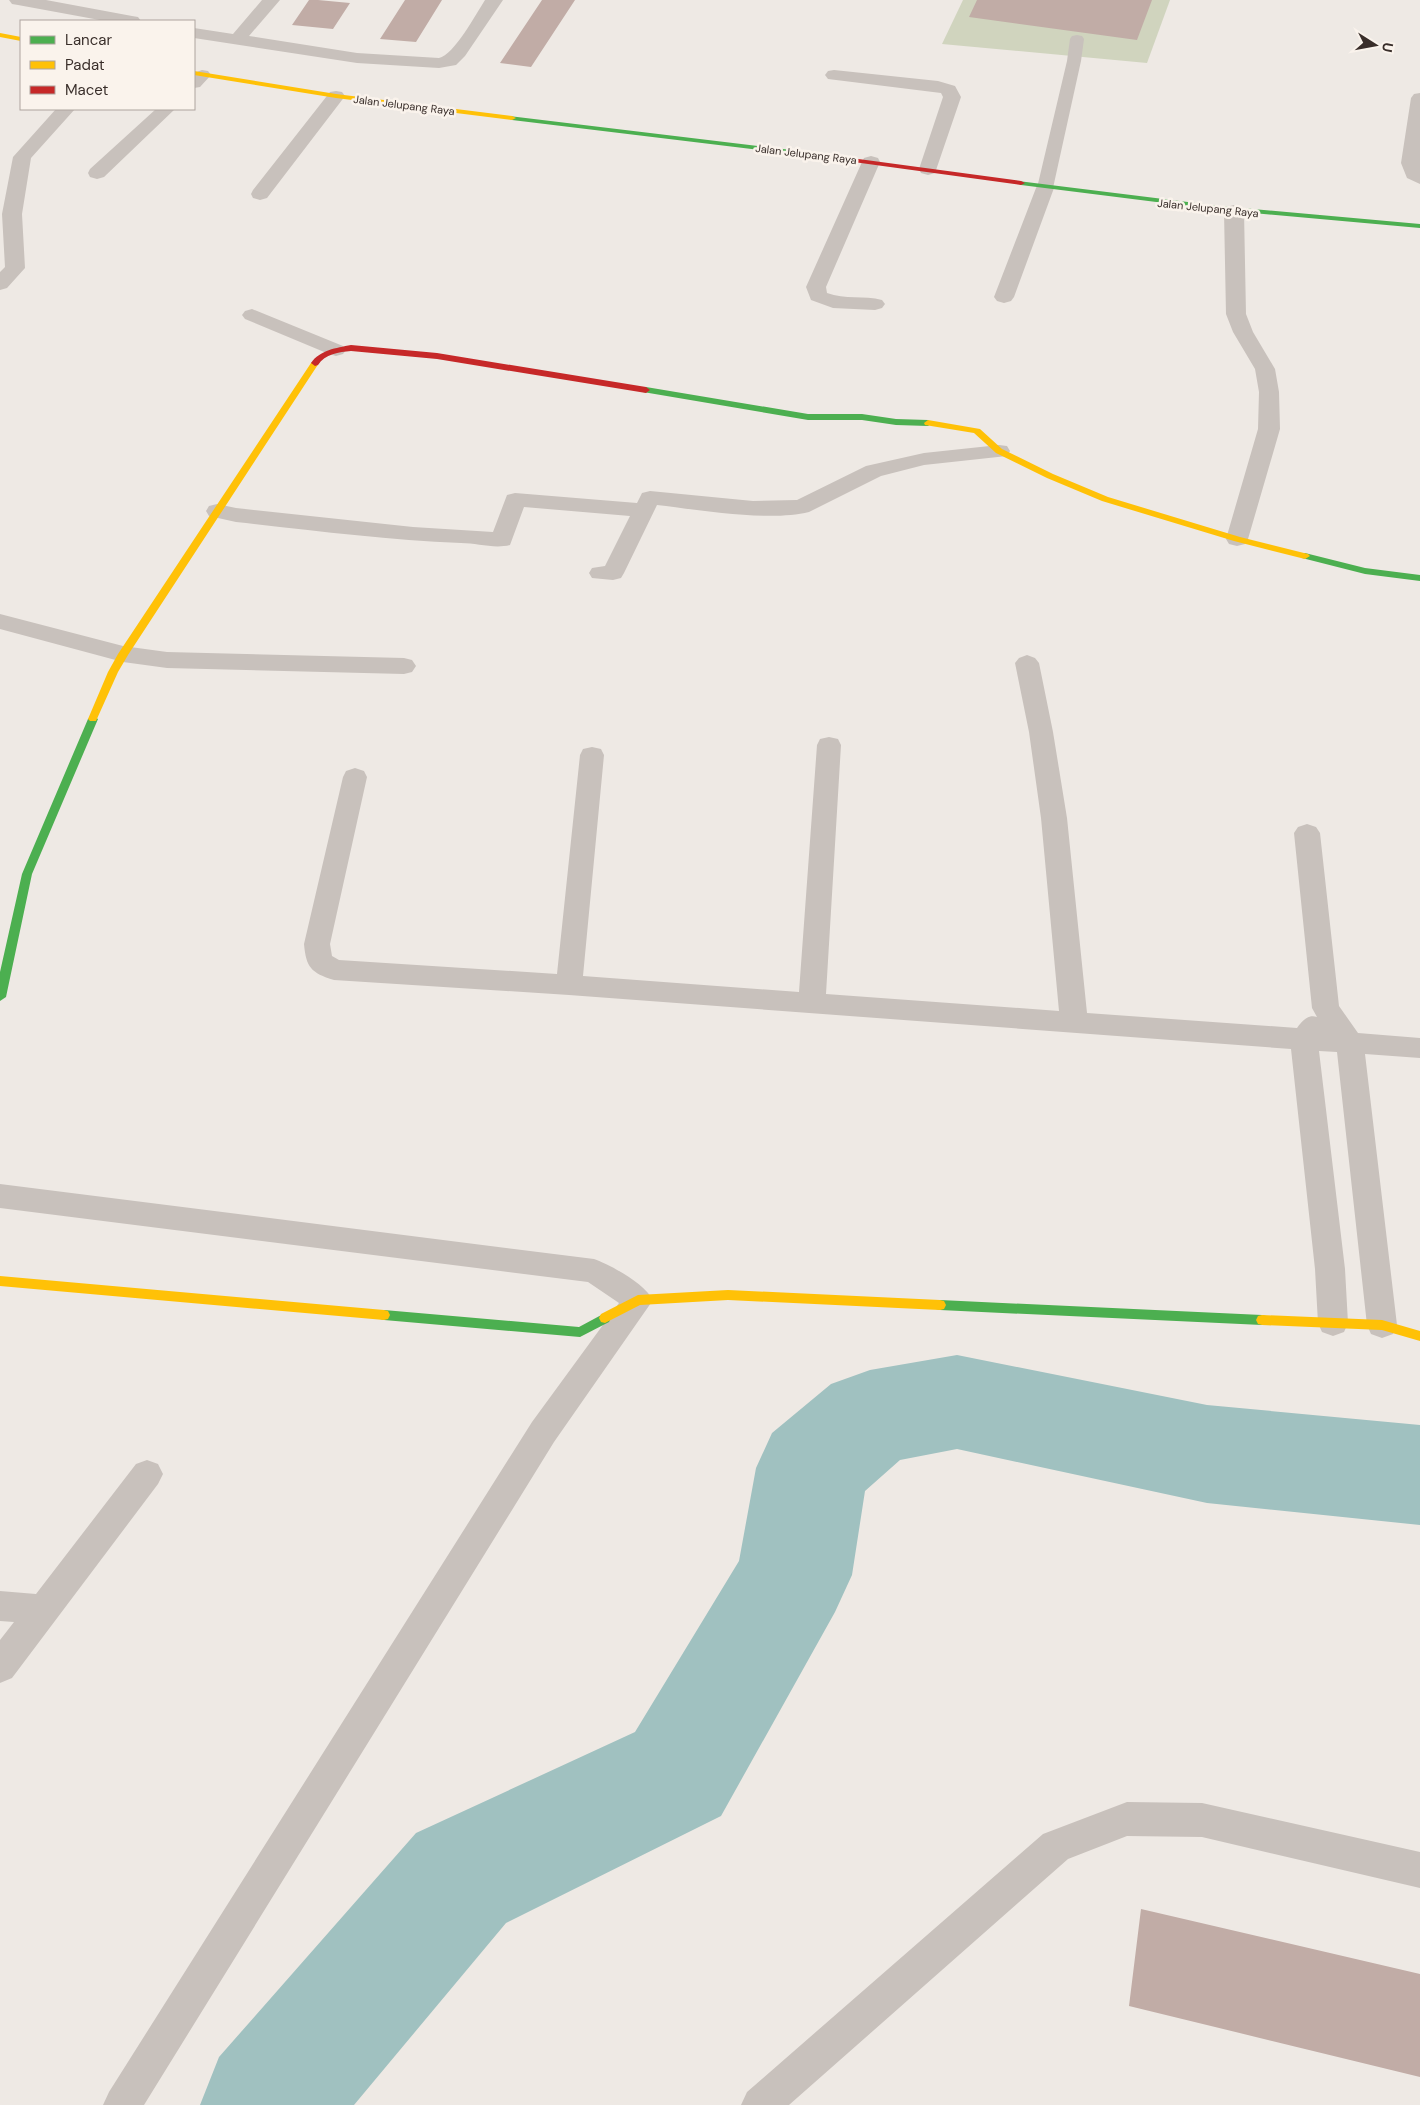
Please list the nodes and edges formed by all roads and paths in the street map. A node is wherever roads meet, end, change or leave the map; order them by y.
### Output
1 (271, 0) edge
2 (494, 0) edge
3 (24, 1) edge
4 (127, 20) edge
5 (195, 33) edge
6 (0, 35) edge
7 (20, 39) edge
8 (236, 40) junction
9 (1077, 40) dead end
10 (834, 74) dead end
11 (197, 77) edge
12 (336, 96) junction
13 (1420, 98) edge
14 (65, 110) edge
15 (165, 110) edge
16 (871, 162) junction
17 (928, 168) junction
18 (98, 174) dead end
19 (1420, 178) edge
20 (1045, 188) junction
21 (260, 194) dead end
22 (1234, 211) junction
23 (1420, 226) edge
24 (0, 284) edge
25 (1004, 297) dead end
26 (875, 304) dead end
27 (252, 315) dead end
28 (336, 350) junction
29 (999, 451) junction
30 (644, 510) junction
31 (217, 511) junction
32 (1237, 539) junction
33 (600, 573) dead end
34 (1420, 578) edge
35 (0, 621) edge
36 (123, 654) junction
37 (1027, 663) dead end
38 (404, 666) dead end
39 (829, 745) dead end
40 (592, 755) dead end
41 (355, 777) dead end
42 (1307, 832) dead end
43 (569, 985) junction
44 (0, 998) edge
45 (812, 1003) junction
46 (1326, 1008) junction
47 (1074, 1023) junction
48 (1304, 1040) junction
49 (1350, 1043) junction
50 (1420, 1048) edge
51 (0, 1196) edge
52 (0, 1281) edge
53 (638, 1300) junction
54 (1333, 1323) junction
55 (1382, 1325) junction
56 (1420, 1336) edge
57 (147, 1474) dead end
58 (0, 1606) edge
59 (43, 1610) junction
60 (0, 1667) edge
61 (1420, 1870) edge
62 (122, 2105) edge
63 (760, 2105) edge

1 - 8 street
2 - 8 street
3 - 4 street
5 - 8 street
6 - 7 street
9 - 20 lane
10 - 17 street
11 - 12 street, Jalan Jelupang Raya
12 - 16 street, Jalan Jelupang Raya
12 - 21 street
13 - 19 street
14 - 24 street
15 - 18 street
16 - 17 street, Jalan Jelupang Raya
16 - 26 street
17 - 20 street, Jalan Jelupang Raya
20 - 22 street, Jalan Jelupang Raya
20 - 25 street
22 - 23 street, Jalan Jelupang Raya
22 - 32 street
27 - 28 street
28 - 29 street
28 - 31 street
29 - 30 street
29 - 32 street
30 - 31 street
30 - 33 street
31 - 36 street
32 - 34 street
35 - 36 street
36 - 38 street
36 - 44 street
37 - 47 street
39 - 45 street
40 - 43 street
41 - 43 street
42 - 46 street
43 - 45 street
45 - 47 street
46 - 48 street
46 - 49 street
47 - 48 street
48 - 49 street
48 - 54 street
49 - 50 street
49 - 55 street
51 - 53 street
52 - 53 street
53 - 54 street
53 - 62 street
54 - 55 street
55 - 56 street
57 - 59 street
58 - 59 street
59 - 60 street
61 - 63 street

